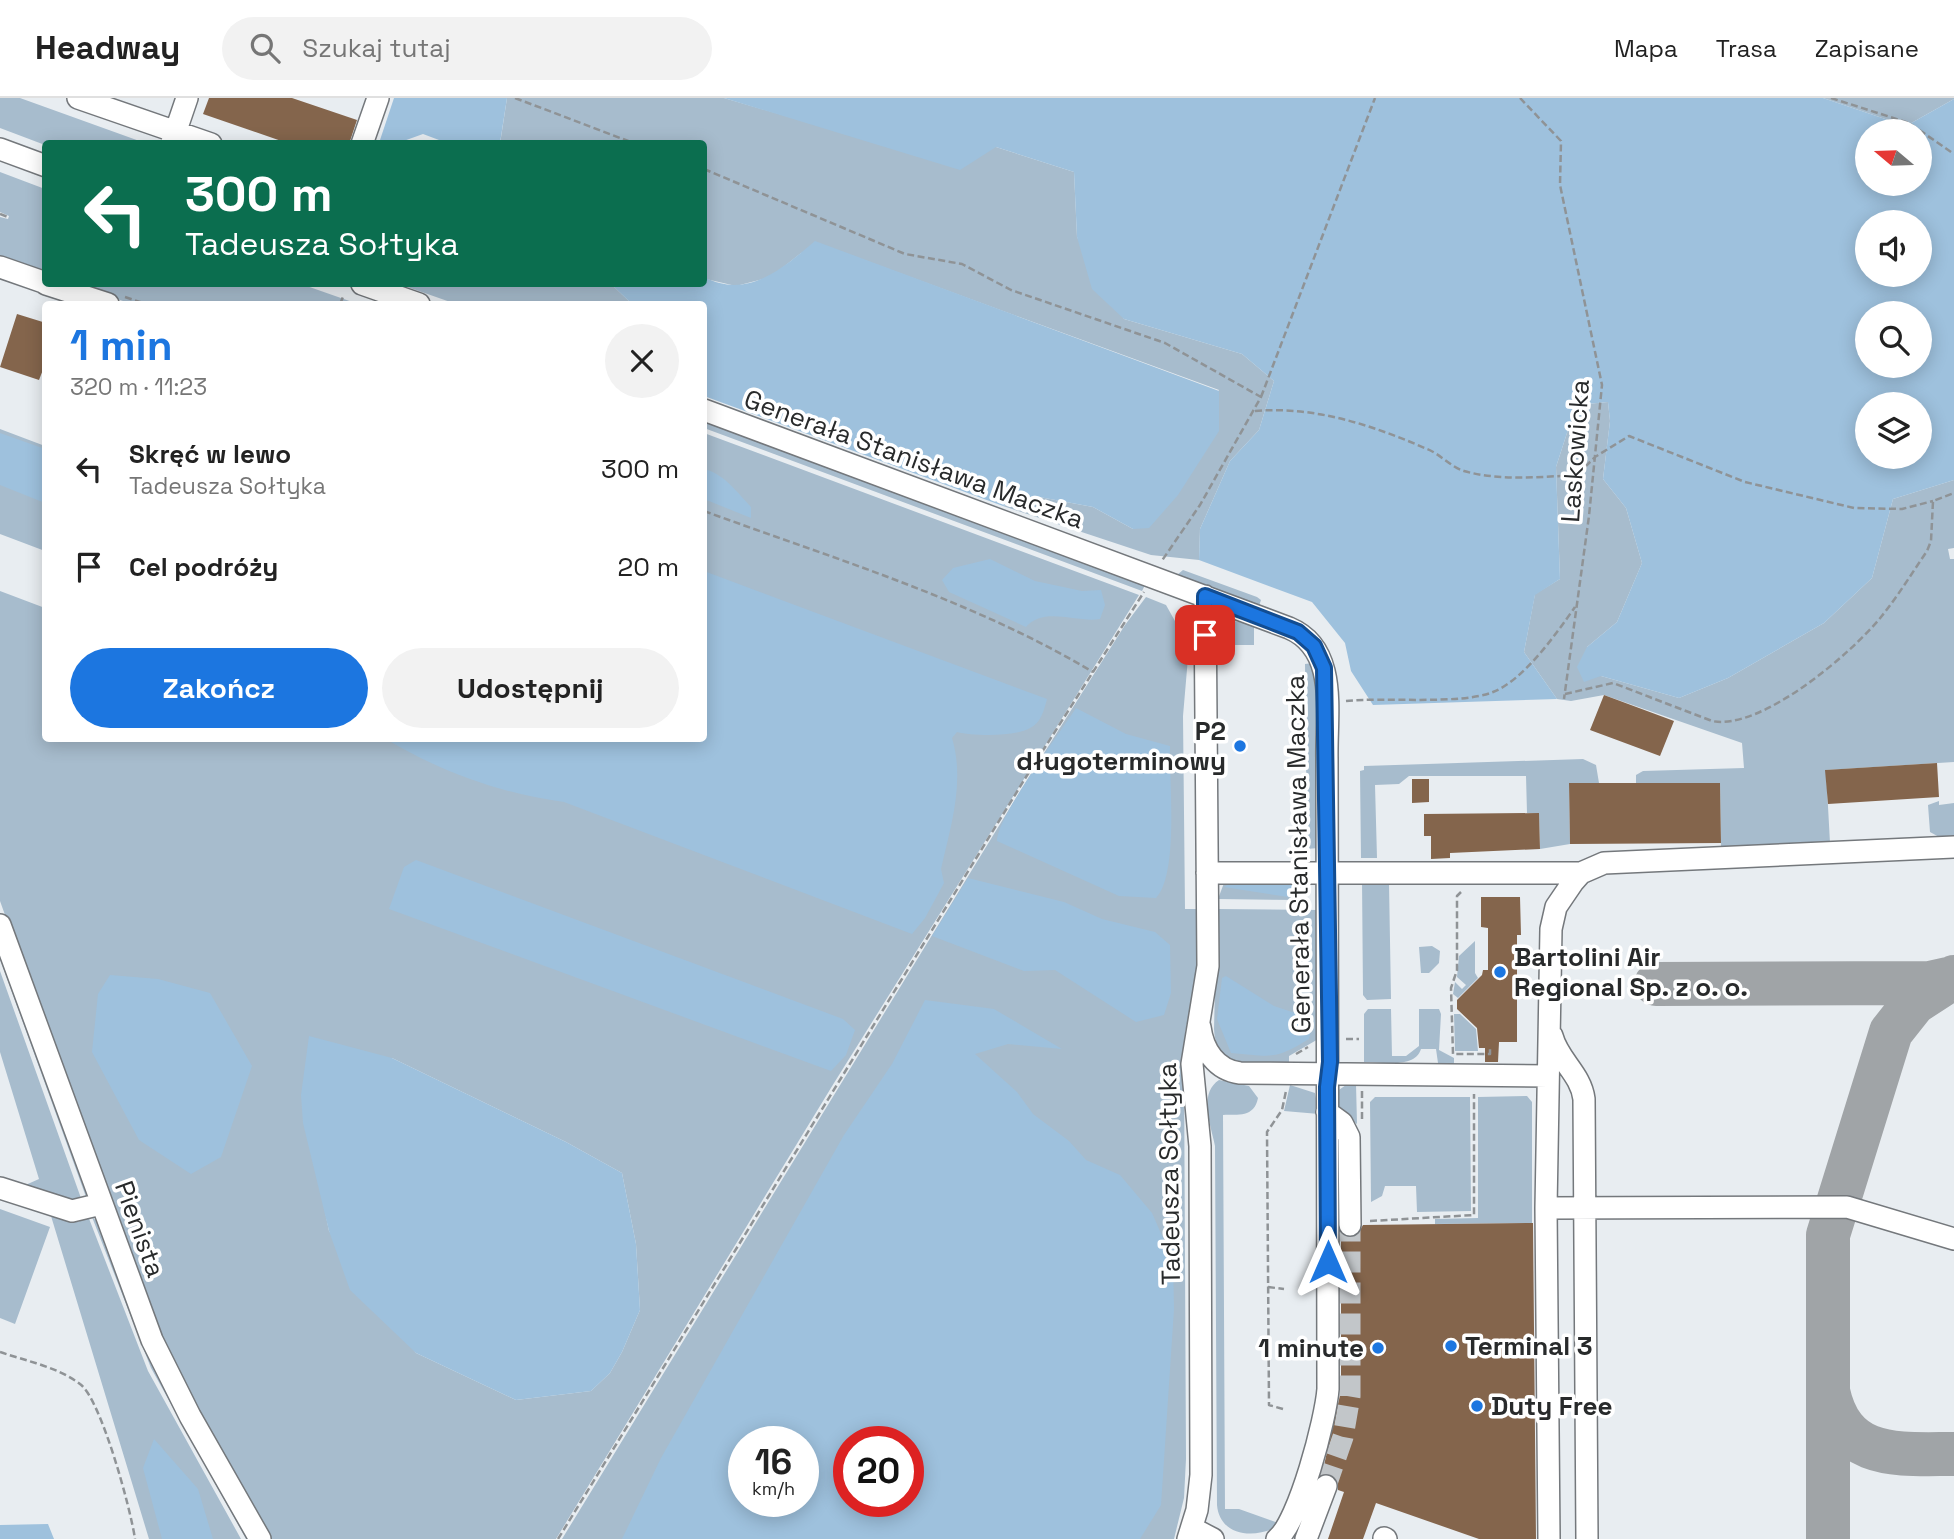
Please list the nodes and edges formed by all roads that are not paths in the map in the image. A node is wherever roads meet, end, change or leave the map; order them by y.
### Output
1 (78, 98) edge
2 (187, 98) edge
3 (378, 98) edge
4 (174, 137) edge
5 (363, 140) edge
6 (0, 149) edge
7 (42, 165) edge
8 (0, 267) edge
9 (42, 282) edge
10 (58, 287) edge
11 (371, 287) edge
12 (99, 301) edge
13 (410, 301) edge
14 (707, 411) edge
15 (1205, 596) junction
16 (1954, 847) edge
17 (1328, 871) junction
18 (1207, 873) junction
19 (1581, 873) junction
20 (0, 925) edge
21 (1200, 1027) junction
22 (1551, 1031) junction
23 (1227, 1070) junction
24 (1327, 1072) junction
25 (1548, 1076) junction
26 (1197, 1111) junction
27 (1327, 1112) junction
28 (0, 1188) edge
29 (101, 1204) junction
30 (1546, 1208) junction
31 (1585, 1208) junction
32 (1357, 1223) tunnel mouth
33 (1954, 1239) edge
34 (1326, 1486) tunnel mouth
35 (1193, 1535) edge
36 (260, 1539) edge
37 (1213, 1539) edge
38 (1277, 1539) edge
39 (1306, 1539) edge
40 (1549, 1539) edge
41 (1587, 1539) edge

1 - 4 street
2 - 4 street
3 - 5 street
6 - 7 street
8 - 9 street
10 - 12 street
11 - 13 street
14 - 15 street, Generała Stanisława Maczka
15 - 17 street, Generała Stanisława Maczka
15 - 18 street, Tadeusza Sołtyka
16 - 19 street
17 - 18 street
17 - 19 street
17 - 24 street, Generała Stanisława Maczka
18 - 21 street, Tadeusza Sołtyka
19 - 22 street
20 - 29 street, Pienista
21 - 23 street
21 - 26 street, Tadeusza Sołtyka
22 - 25 street
22 - 31 street
23 - 24 street
23 - 26 street
24 - 25 street
24 - 27 street, Generała Stanisława Maczka
25 - 30 street
26 - 35 street, Tadeusza Sołtyka
27 - 32 street
27 - 38 street, Generała Stanisława Maczka
28 - 29 street
29 - 36 street, Pienista
30 - 31 street
30 - 40 street
31 - 33 street
31 - 41 street
34 - 39 street
35 - 37 street

